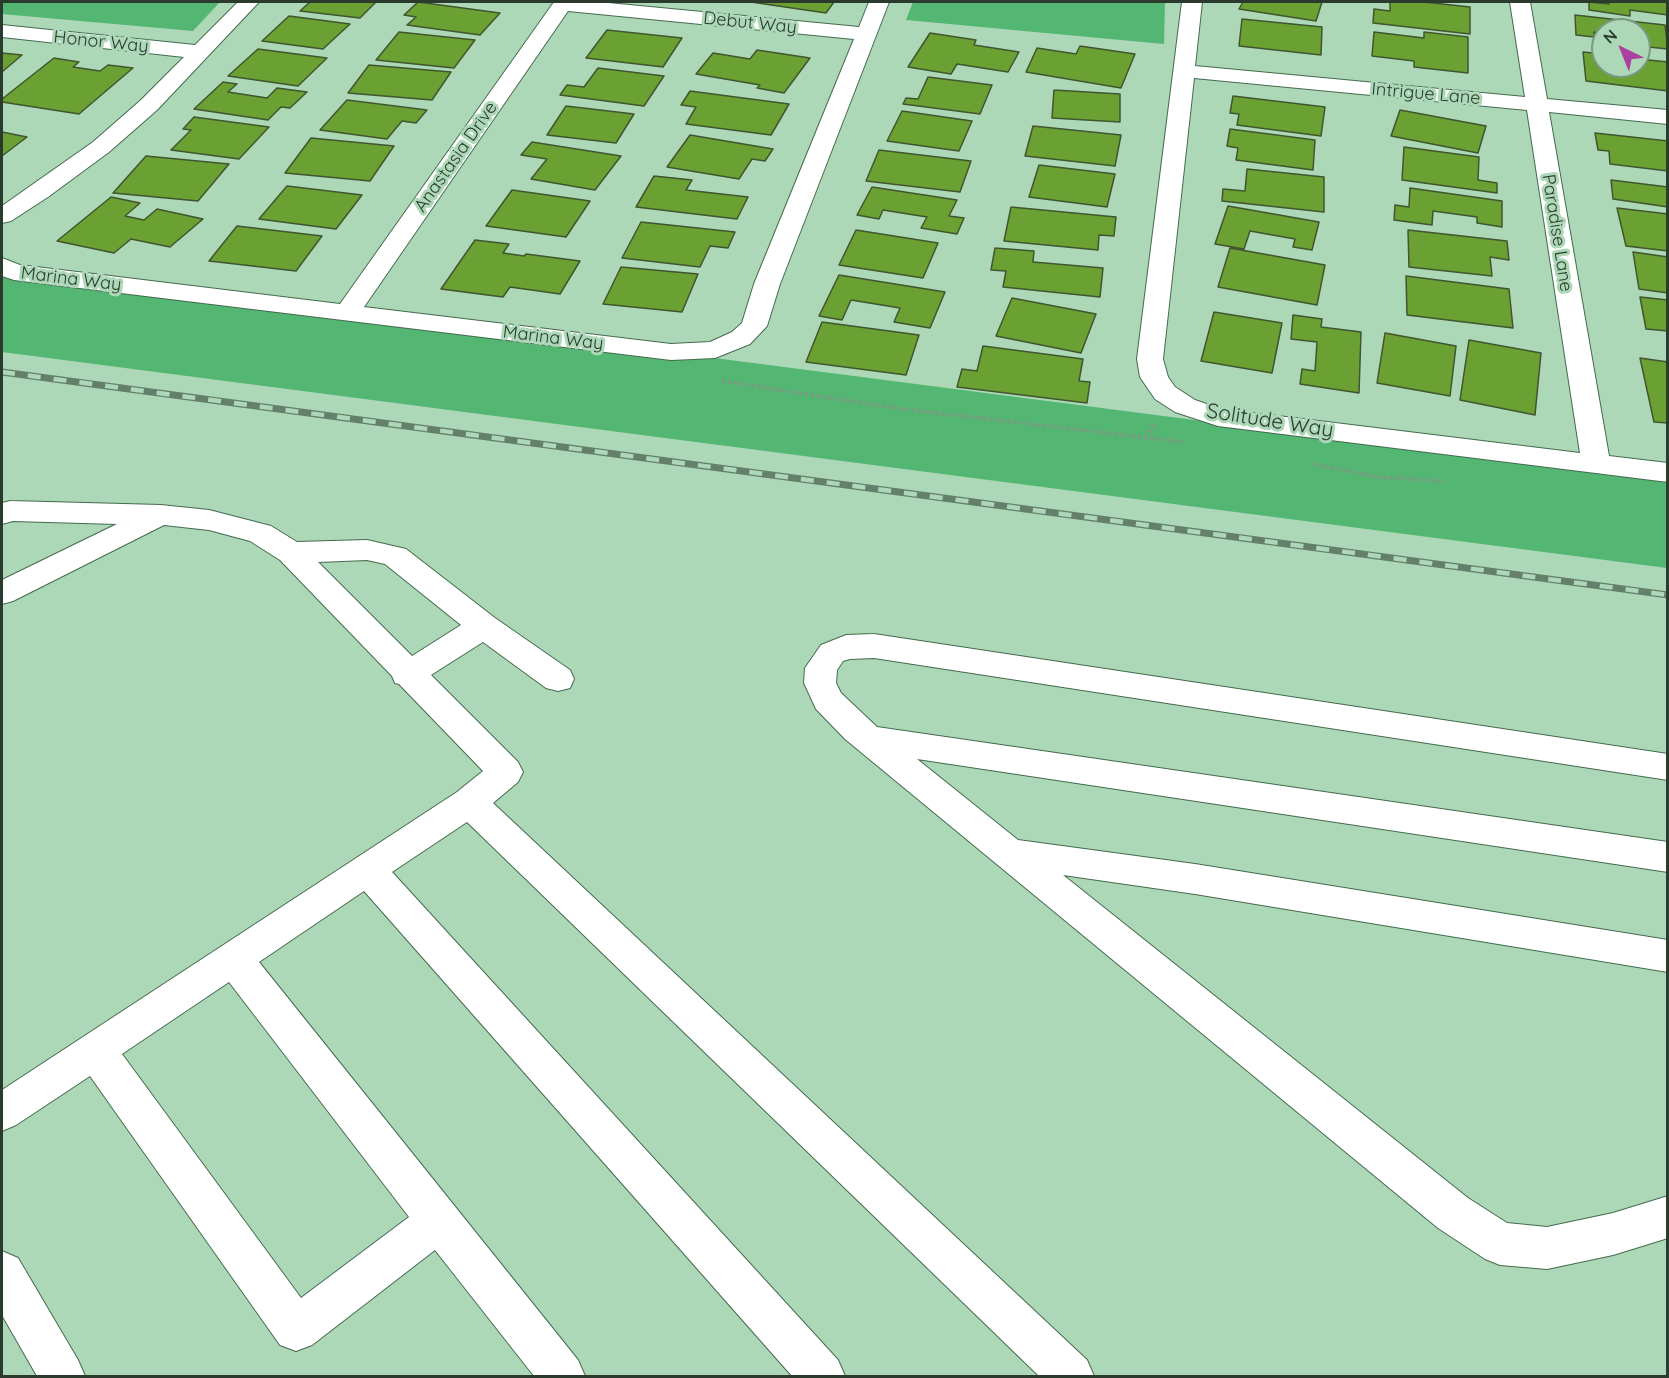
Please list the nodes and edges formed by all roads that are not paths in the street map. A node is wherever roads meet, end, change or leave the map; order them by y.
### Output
1 (249, 2) edge
2 (879, 2) edge
3 (1192, 2) edge
4 (1520, 2) edge
5 (563, 3) edge
6 (2, 31) edge
7 (866, 34) junction
8 (201, 52) junction
9 (1184, 71) junction
10 (1536, 104) junction
11 (1668, 117) edge
12 (2, 216) edge
13 (2, 266) edge
14 (347, 313) junction
15 (1596, 464) junction
16 (1668, 474) edge
17 (2, 514) edge
18 (161, 515) junction
19 (291, 554) junction
20 (2, 593) edge
21 (484, 626) junction
22 (407, 674) junction
23 (558, 679) dead end
24 (867, 739) junction
25 (1668, 767) edge
26 (469, 802) junction
27 (1008, 854) junction
28 (1668, 857) edge
29 (367, 869) junction
30 (1668, 956) edge
31 (233, 958) junction
32 (95, 1050) junction
33 (2, 1112) edge
34 (1668, 1217) edge
35 (439, 1221) junction
36 (2, 1273) edge
37 (62, 1377) edge
38 (562, 1377) edge
39 (822, 1377) edge
40 (1071, 1377) edge

1 - 8 street
2 - 7 street, Marina Way
3 - 9 street, Solitude Way
4 - 10 street, Paradise Lane
5 - 7 street, Debut Way
5 - 14 street, Anastasia Drive
6 - 8 street, Honor Way
7 - 14 street, Marina Way
8 - 12 street
9 - 10 street, Intrigue Lane
9 - 15 street, Solitude Way
10 - 11 street, Intrigue Lane
10 - 15 street, Paradise Lane
13 - 14 street, Marina Way
15 - 16 street, Solitude Way
17 - 18 street
18 - 19 street
18 - 20 street
19 - 21 street
19 - 22 street
21 - 22 street
21 - 23 street
22 - 26 street
24 - 25 street
24 - 27 street
24 - 28 street
26 - 29 street
26 - 40 street
27 - 30 street
27 - 34 street
29 - 31 street
29 - 39 street
31 - 32 street
31 - 35 street
32 - 33 street
32 - 35 street
35 - 38 street
36 - 37 street

